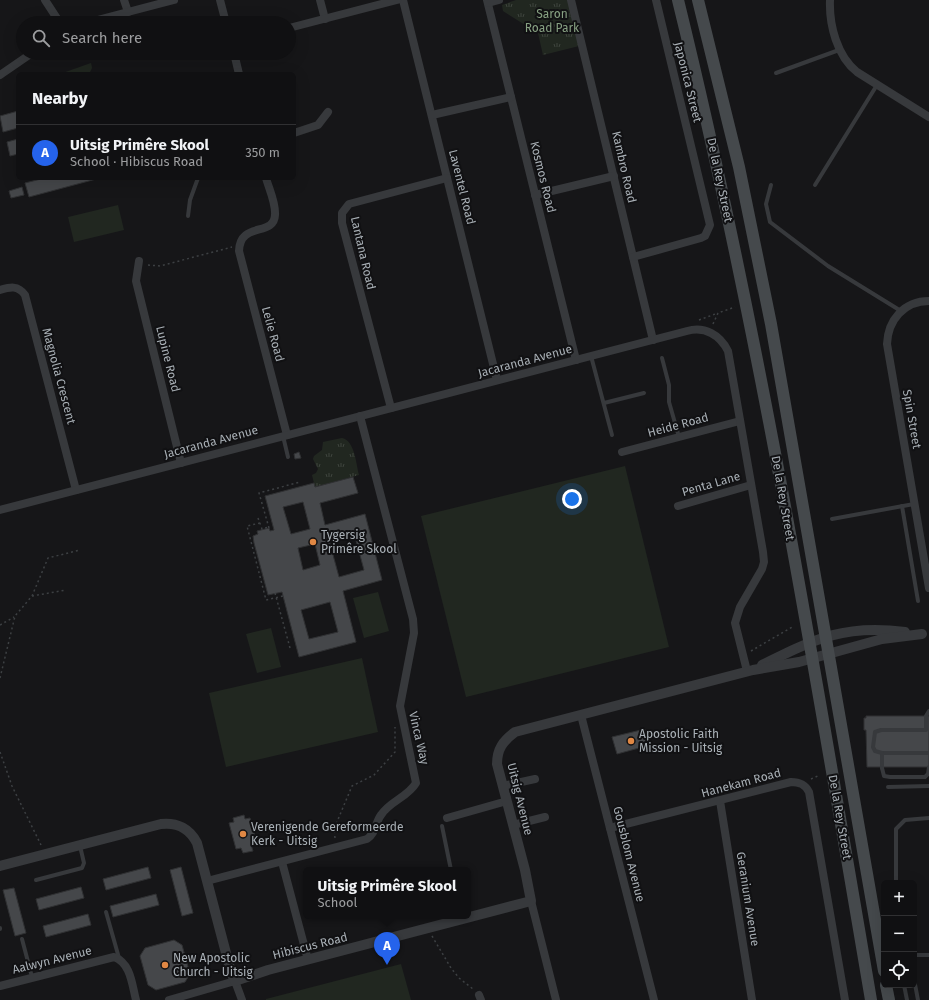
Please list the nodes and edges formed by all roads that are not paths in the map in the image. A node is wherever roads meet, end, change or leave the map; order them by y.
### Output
1 (45, 0) edge
2 (124, 0) edge
3 (174, 0) edge
4 (220, 0) edge
5 (320, 0) edge
6 (397, 0) edge
7 (403, 0) edge
8 (499, 0) edge
9 (571, 0) edge
10 (656, 0) edge
11 (678, 0) edge
12 (698, 0) edge
13 (830, 0) edge
14 (488, 1) edge
15 (128, 12) junction
16 (55, 16) edge
17 (113, 16) edge
18 (224, 16) edge
19 (324, 19) junction
20 (296, 26) edge
21 (839, 50) junction
22 (22, 60) edge
23 (236, 60) edge
24 (239, 72) edge
25 (776, 73) dead end
26 (0, 75) edge
27 (877, 85) junction
28 (511, 96) junction
29 (328, 112) dead end
30 (432, 115) junction
31 (929, 118) edge
32 (296, 132) edge
33 (614, 176) junction
34 (447, 178) junction
35 (197, 180) edge
36 (267, 180) edge
37 (770, 184) dead end
38 (815, 186) dead end
39 (535, 195) junction
40 (188, 216) dead end
41 (633, 256) junction
42 (139, 262) dead end
43 (0, 290) edge
44 (929, 301) edge
45 (901, 311) junction
46 (653, 340) junction
47 (591, 356) junction
48 (662, 358) dead end
49 (576, 360) junction
50 (497, 380) junction
51 (644, 393) dead end
52 (604, 403) junction
53 (391, 408) junction
54 (360, 416) junction
55 (740, 421) junction
56 (612, 435) dead end
57 (285, 436) junction
58 (679, 437) junction
59 (622, 452) dead end
60 (288, 457) dead end
61 (181, 463) junction
62 (751, 485) junction
63 (76, 490) junction
64 (914, 504) junction
65 (678, 506) dead end
66 (902, 506) junction
67 (0, 510) edge
68 (832, 519) dead end
69 (929, 588) edge
70 (918, 601) dead end
71 (926, 635) edge
72 (825, 636) junction
73 (809, 642) junction
74 (828, 654) junction
75 (812, 659) junction
76 (750, 670) junction
77 (928, 714) edge
78 (581, 715) junction
79 (929, 724) edge
80 (928, 730) edge
81 (882, 753) junction
82 (929, 753) edge
83 (929, 767) edge
84 (883, 768) junction
85 (929, 776) edge
86 (535, 779) dead end
87 (503, 786) junction
88 (929, 786) edge
89 (888, 787) dead end
90 (506, 801) junction
91 (720, 801) junction
92 (545, 817) dead end
93 (447, 818) dead end
94 (929, 818) edge
95 (513, 825) junction
96 (442, 826) dead end
97 (610, 828) junction
98 (80, 845) junction
99 (282, 862) junction
100 (0, 866) edge
101 (451, 867) edge
102 (36, 880) dead end
103 (896, 880) edge
104 (207, 881) junction
105 (531, 901) junction
106 (106, 912) dead end
107 (471, 916) edge
108 (459, 919) edge
109 (22, 939) dead end
110 (881, 954) edge
111 (917, 955) edge
112 (929, 955) edge
113 (119, 959) junction
114 (308, 960) junction
115 (32, 977) junction
116 (235, 981) junction
117 (0, 986) edge
118 (887, 988) edge
119 (905, 988) edge
120 (916, 988) edge
121 (136, 1000) edge
122 (169, 1000) edge
123 (242, 1000) edge
124 (556, 1000) edge
125 (654, 1000) edge
126 (752, 1000) edge
127 (845, 1000) edge
128 (871, 1000) edge
129 (889, 1000) edge
130 (907, 1000) edge
131 (918, 1000) edge

1 - 16 street
2 - 15 street
3 - 15 street
4 - 18 street
5 - 19 street
6 - 19 street
7 - 30 street, Laventel Road
8 - 14 street
9 - 33 street, Kambro Road
10 - 41 street, Japonica Street
11 - 73 main road, De la Rey Street
12 - 72 main road, De la Rey Street
13 - 21 street
14 - 28 street, Kosmos Road
15 - 17 street
19 - 20 street
21 - 25 lane
21 - 27 street
22 - 26 street
23 - 24 street
27 - 31 street
27 - 38 lane
28 - 30 street
28 - 39 street, Kosmos Road
29 - 32 street
30 - 34 street, Laventel Road
33 - 39 street
33 - 41 street, Kambro Road
34 - 50 street, Laventel Road
34 - 53 street, Lantana Road
35 - 40 lane
36 - 57 street, Lelie Road
37 - 45 lane
39 - 49 street, Kosmos Road
41 - 46 street, Kambro Road
42 - 61 street, Lupine Road
43 - 63 street, Magnolia Crescent
44 - 45 street, Spin Street
45 - 64 street, Spin Street
46 - 47 street, Jacaranda Avenue
46 - 55 street, Jacaranda Avenue
47 - 49 street, Jacaranda Avenue
47 - 52 lane
48 - 58 lane
49 - 50 street, Jacaranda Avenue
50 - 53 street, Jacaranda Avenue
51 - 52 lane
52 - 56 lane
53 - 54 street, Jacaranda Avenue
54 - 57 street, Jacaranda Avenue
54 - 99 street, Vinca Way
55 - 58 street, Heide Road
55 - 62 street, Jacaranda Avenue
57 - 60 lane
57 - 61 street, Jacaranda Avenue
58 - 59 street, Heide Road
61 - 63 street, Jacaranda Avenue
62 - 65 street, Penta Lane
62 - 76 street, Jacaranda Avenue
63 - 67 street, Jacaranda Avenue
64 - 66 lane
64 - 69 street, Spin Street
66 - 68 lane
66 - 70 lane
71 - 72 street, Uitsig Avenue
71 - 74 street, Uitsig Avenue
72 - 73 street, Uitsig Avenue
72 - 74 main road, De la Rey Street
73 - 75 main road, De la Rey Street
73 - 76 street, Uitsig Avenue
74 - 75 street, Uitsig Avenue
74 - 110 main road, De la Rey Street
75 - 76 street, Uitsig Avenue
75 - 128 main road, De la Rey Street
76 - 78 street, Uitsig Avenue
77 - 79 lane
77 - 80 lane
78 - 87 street, Uitsig Avenue
78 - 97 street, Gousblom Avenue
80 - 81 lane
81 - 82 lane
81 - 84 lane
83 - 84 lane, bridge
84 - 85 lane, bridge
86 - 87 street
87 - 90 street, Uitsig Avenue
88 - 89 lane
90 - 93 street
90 - 95 street, Uitsig Avenue
91 - 97 street, Hanekam Road
91 - 126 street, Geranium Avenue
91 - 127 street, Hanekam Road
92 - 95 street
94 - 103 lane
95 - 105 street, Uitsig Avenue
96 - 101 lane
97 - 125 street, Gousblom Avenue
98 - 100 street
98 - 102 lane
98 - 104 street
99 - 104 street, Vinca Way
99 - 114 street
104 - 116 street
105 - 107 street, Hibiscus Road
105 - 124 street, Uitsig Avenue
106 - 113 lane
108 - 114 street, Hibiscus Road
109 - 115 lane
111 - 112 lane
113 - 115 street, Aalwyn Avenue
113 - 121 street
114 - 116 street, Hibiscus Road
115 - 117 street, Aalwyn Avenue
116 - 122 street
116 - 123 street
118 - 129 main road
119 - 130 lane
120 - 131 lane

